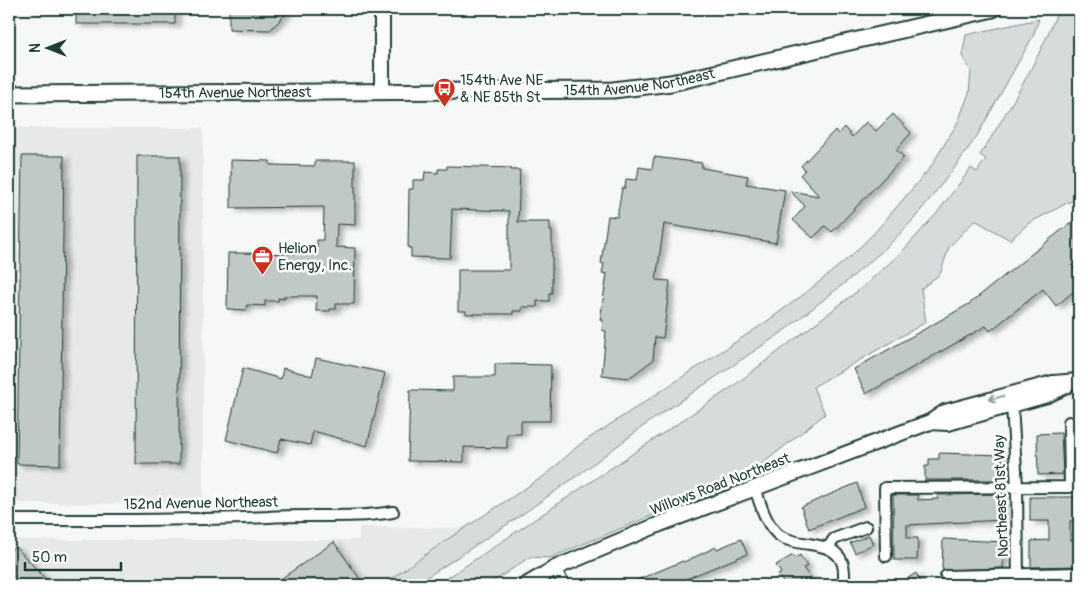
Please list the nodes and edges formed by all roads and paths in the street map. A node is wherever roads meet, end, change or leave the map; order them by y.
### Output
1 (382, 9) edge
2 (993, 9) edge
3 (382, 90) junction
4 (9, 94) edge
5 (1078, 381) edge
6 (1012, 405) junction
7 (930, 422) junction
8 (1069, 422) dead end
9 (755, 488) junction
10 (1017, 488) junction
11 (393, 512) dead end
12 (9, 520) edge
13 (866, 527) dead end
14 (828, 548) junction
15 (886, 556) dead end
16 (555, 568) junction
17 (1018, 574) junction
18 (1079, 574) edge
19 (946, 576) dead end
20 (526, 585) edge
21 (564, 585) edge
22 (844, 585) edge
23 (1018, 585) edge

1 - 3 street
2 - 3 main road, 154th Avenue Northeast
3 - 4 main road, 154th Avenue Northeast
5 - 6 street, Willows Road Northeast
5 -> 7 street, Willows Road Northeast
6 - 7 street, Willows Road Northeast
6 - 10 street, Northeast 81st Way
7 - 9 street, Willows Road Northeast
8 - 10 street
9 - 14 street
9 - 16 street, Willows Road Northeast
10 - 15 street
10 - 17 street, Northeast 81st Way
11 - 12 street, 152nd Avenue Northeast
13 - 14 street
14 - 22 street
16 - 20 street, Willows Road Northeast
16 - 21 street
17 - 18 street
17 - 19 street
17 - 23 street, Northeast 81st Way

